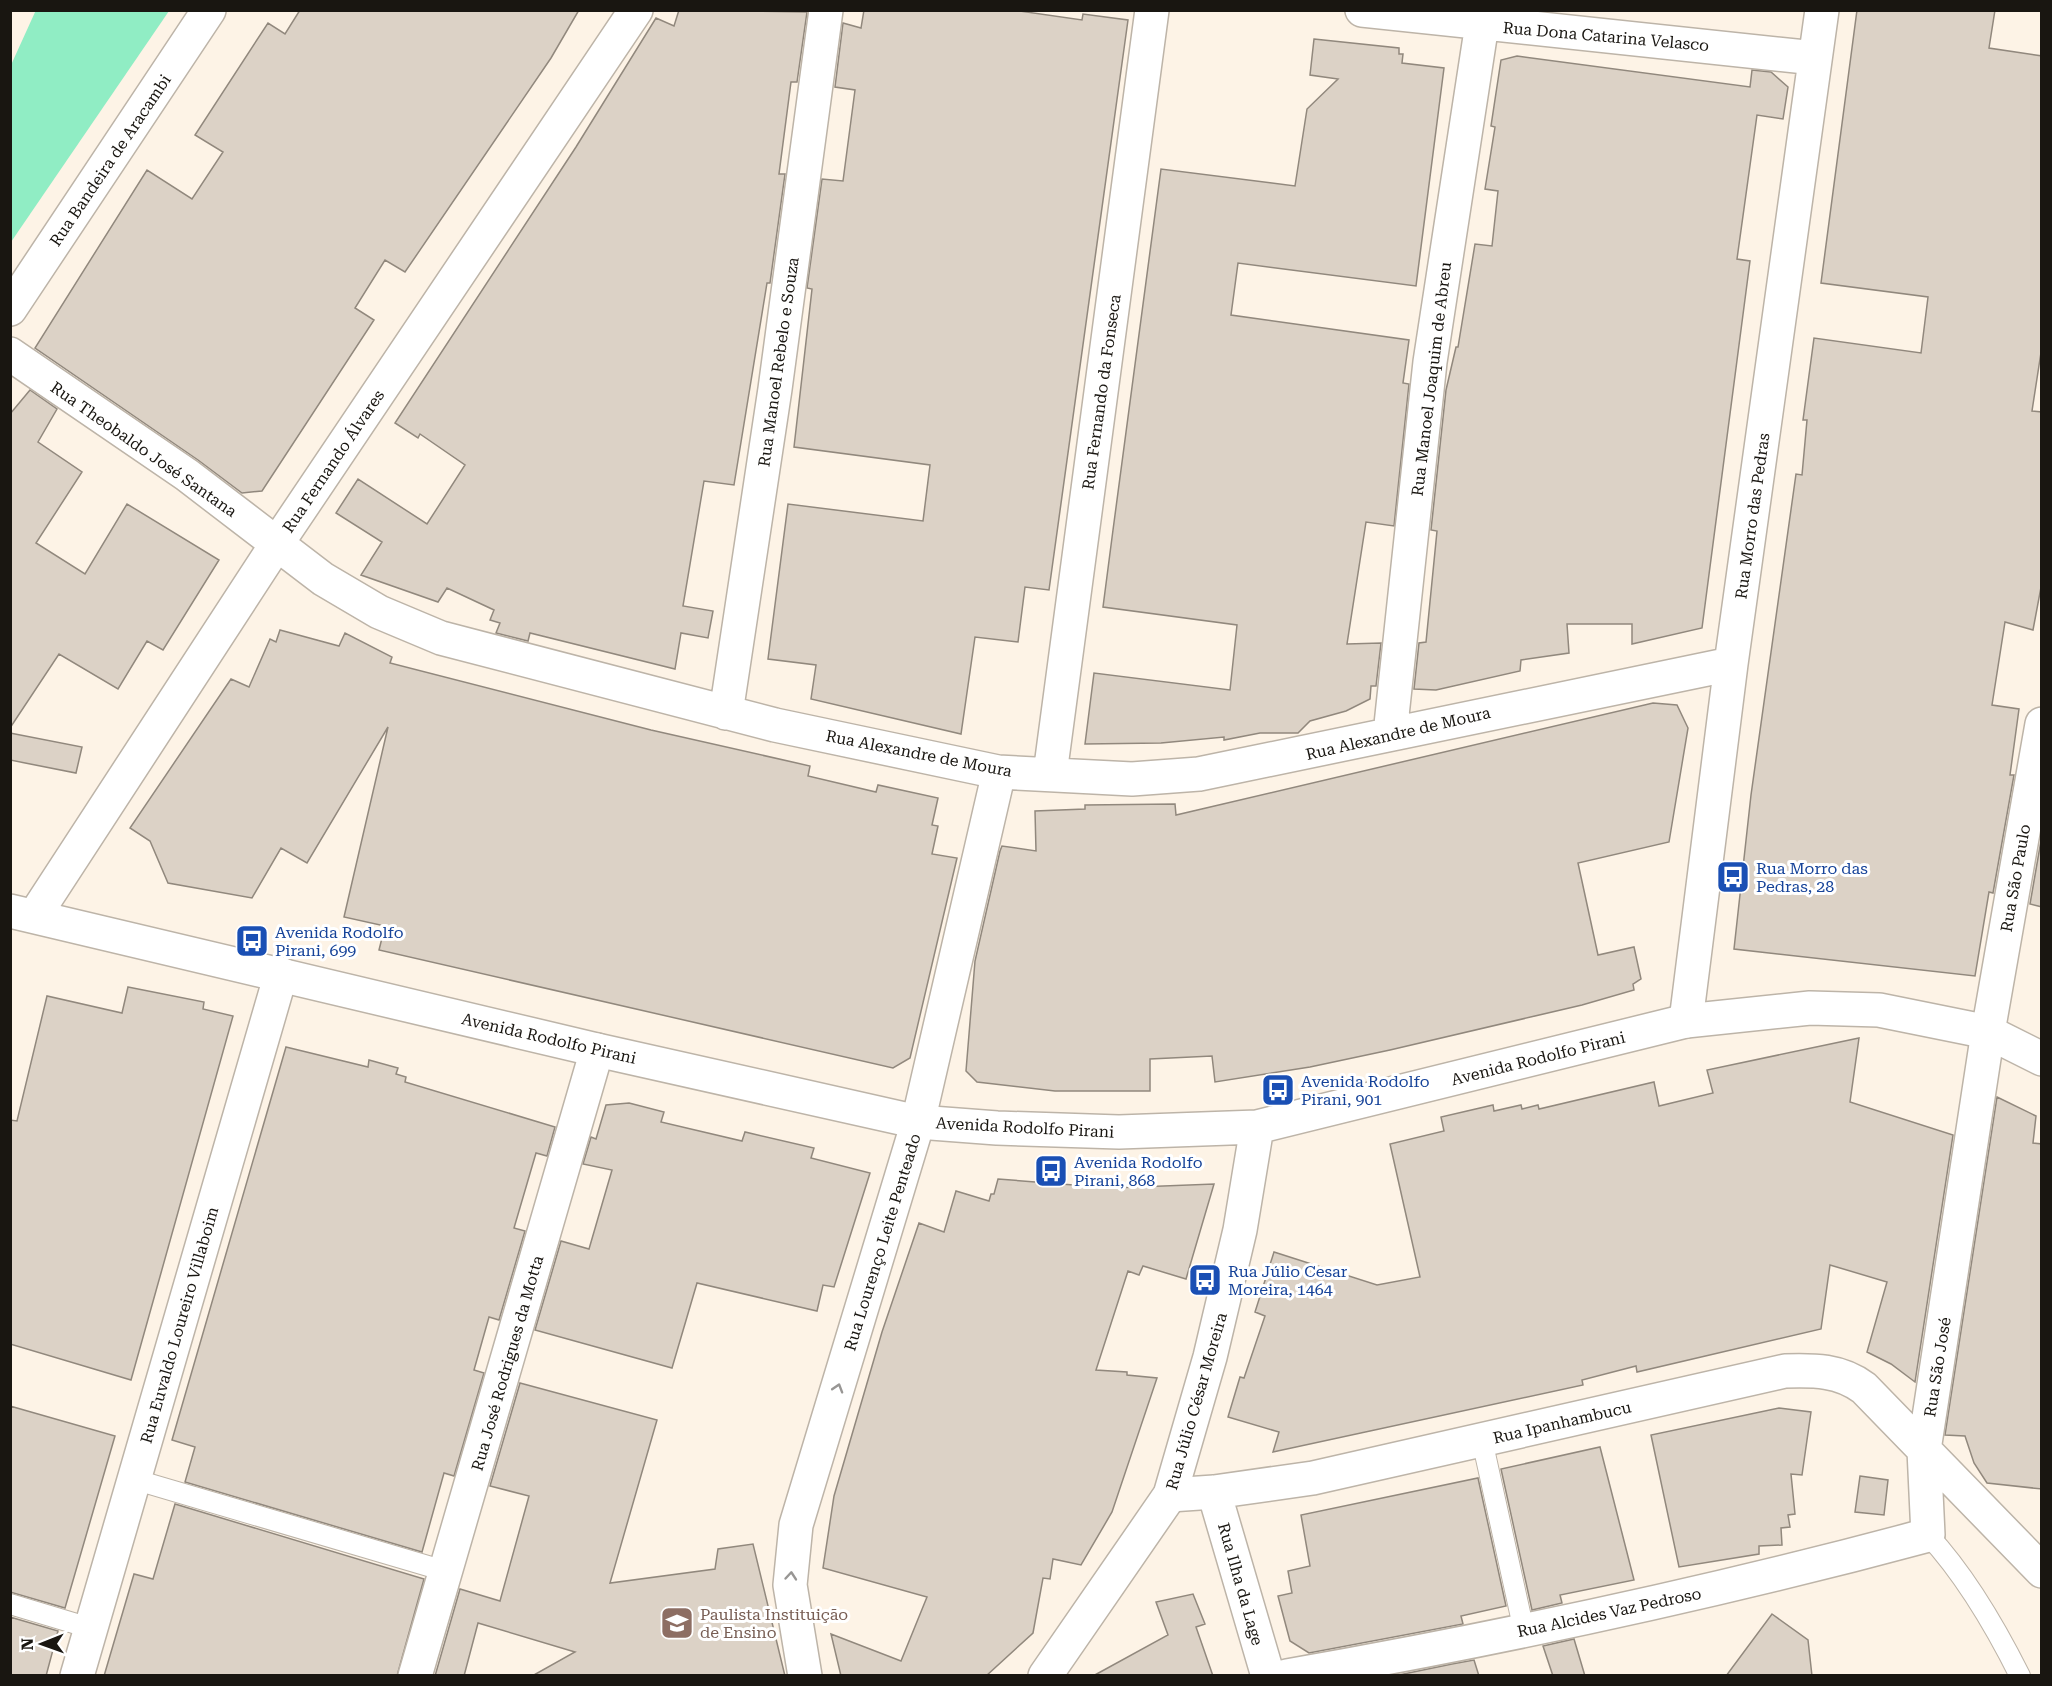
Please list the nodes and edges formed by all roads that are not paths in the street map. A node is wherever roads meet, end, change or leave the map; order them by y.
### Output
1 (209, 10) edge
2 (636, 10) edge
3 (826, 10) edge
4 (1152, 10) edge
5 (1822, 10) edge
6 (1375, 11) edge
7 (1482, 24) junction
8 (1815, 58) junction
9 (10, 309) edge
10 (10, 354) edge
11 (276, 545) junction
12 (1731, 664) junction
13 (726, 713) junction
14 (2042, 724) edge
15 (1390, 734) junction
16 (999, 772) junction
17 (1050, 774) junction
18 (23, 913) edge
19 (281, 974) junction
20 (1686, 1021) junction
21 (1988, 1032) junction
22 (597, 1050) junction
23 (2042, 1059) edge
24 (918, 1122) junction
25 (1257, 1127) junction
26 (1482, 1440) junction
27 (1924, 1450) junction
28 (133, 1479) junction
29 (1214, 1492) junction
30 (1170, 1495) junction
31 (1928, 1535) junction
32 (445, 1571) junction
33 (2042, 1571) edge
34 (10, 1604) edge
35 (90, 1628) junction
36 (1524, 1631) junction
37 (77, 1676) edge
38 (415, 1676) edge
39 (805, 1676) edge
40 (1045, 1676) edge
41 (1268, 1676) edge
42 (1287, 1676) edge
43 (2020, 1676) edge

1 - 9 street, Rua Bandeira de Aracambi
2 - 11 street, Rua Fernando Álvares
3 - 13 street, Rua Manoel Rebelo e Souza
4 - 17 street, Rua Fernando da Fonseca
5 - 8 street, Rua Morro das Pedras
6 - 7 street, Rua Dona Catarina Velasco
7 - 8 street, Rua Dona Catarina Velasco
7 - 15 street, Rua Manoel Joaquim de Abreu
8 - 12 street, Rua Morro das Pedras
10 - 11 street, Rua Theobaldo José Santana
11 - 13 street, Rua Alexandre de Moura
11 - 18 street, Rua Fernando Álvares
12 - 15 street, Rua Alexandre de Moura
12 - 20 street, Rua Morro das Pedras
13 - 16 street, Rua Alexandre de Moura
14 - 21 street, Rua São Paulo
15 - 17 street, Rua Alexandre de Moura
16 - 17 street, Rua Alexandre de Moura
16 - 24 street, Rua Lourenço Leite Penteado
18 - 19 street, Avenida Rodolfo Pirani
19 - 22 street, Avenida Rodolfo Pirani
19 - 28 street, Rua Euvaldo Loureiro Villaboim
20 - 21 street, Avenida Rodolfo Pirani
20 - 25 street, Avenida Rodolfo Pirani
21 - 23 street, Avenida Rodolfo Pirani
21 - 27 street, Rua São José
22 - 24 street, Avenida Rodolfo Pirani
22 - 32 street, Rua José Rodrigues da Motta
24 - 25 street, Avenida Rodolfo Pirani
39 -> 24 street, Rua Lourenço Leite Penteado
25 - 30 street, Rua Júlio César Moreira
26 - 27 street, Rua Ipanhambucu
26 - 29 street, Rua Ipanhambucu
26 - 36 lane
27 - 31 street, Rua São José
27 - 33 street, Rua Ipanhambucu
28 - 32 lane
28 - 35 street, Rua Euvaldo Loureiro Villaboim
29 - 30 street, Rua Ipanhambucu
29 - 41 street, Rua Ilha da Lage
30 - 40 street, Rua Júlio César Moreira
31 - 36 street, Rua Alcides Vaz Pedroso
31 - 43 lane
32 - 38 street, Rua José Rodrigues da Motta
34 - 35 lane
35 - 37 street, Rua Euvaldo Loureiro Villaboim
36 - 42 street, Rua Alcides Vaz Pedroso

